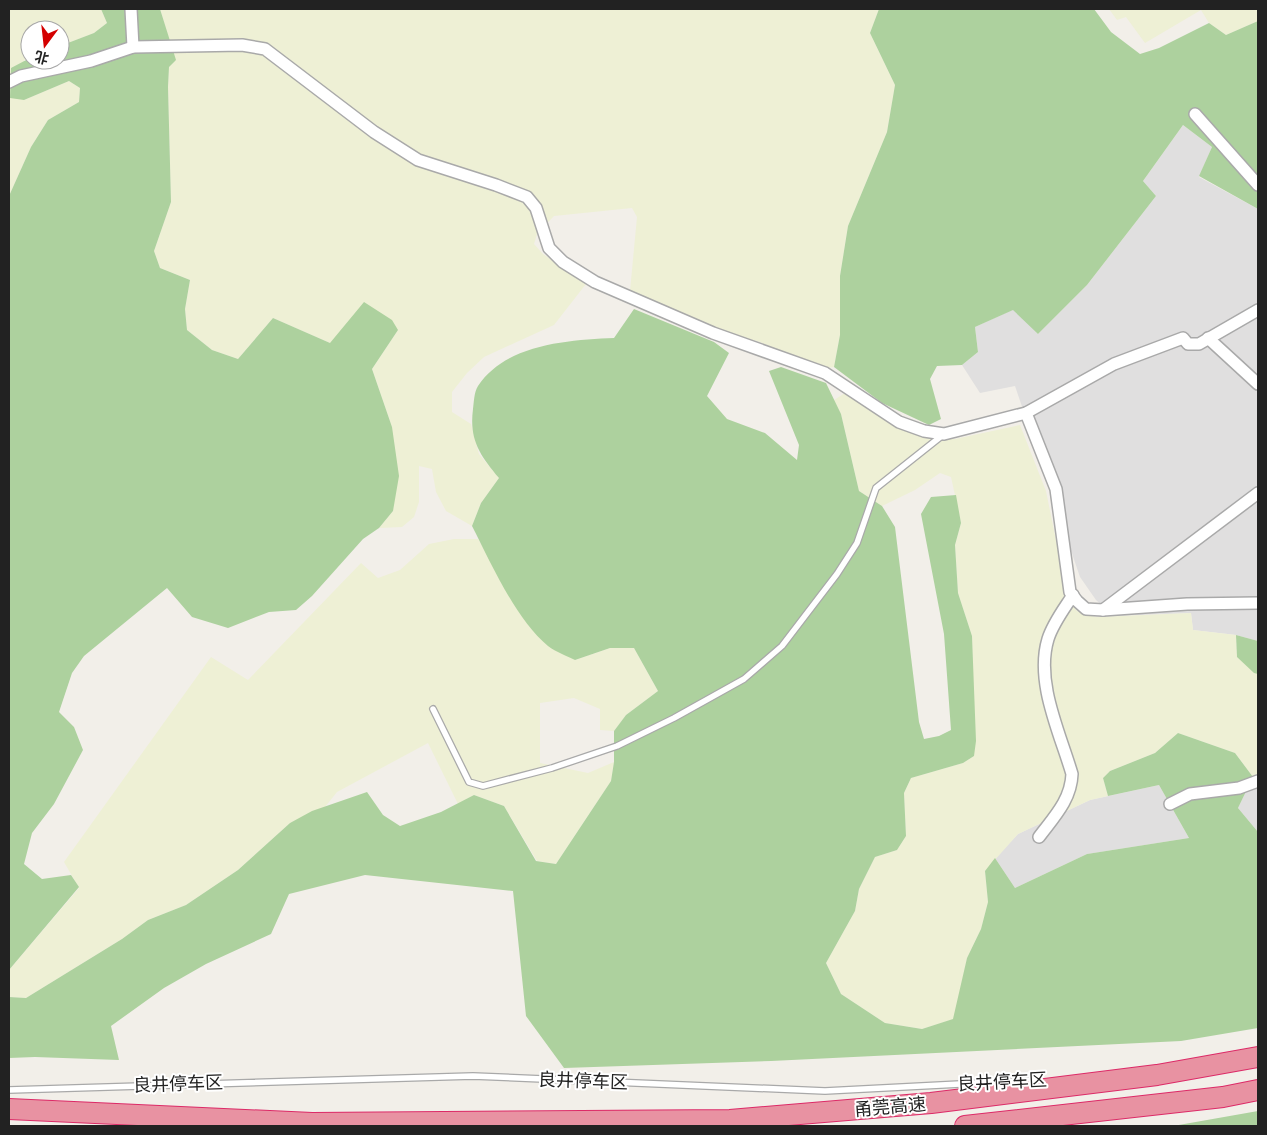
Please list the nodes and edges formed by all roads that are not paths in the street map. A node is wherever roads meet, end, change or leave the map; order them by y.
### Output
1 (131, 9) edge
2 (133, 46) junction
3 (9, 82) edge
4 (1195, 114) dead end
5 (1258, 185) edge
6 (1258, 310) edge
7 (1208, 338) junction
8 (1258, 384) edge
9 (1026, 413) junction
10 (944, 434) junction
11 (1258, 493) edge
12 (1073, 595) junction
13 (1258, 603) edge
14 (1103, 610) junction
15 (433, 709) dead end
16 (1258, 781) edge
17 (1170, 804) dead end
18 (1039, 837) dead end
19 (1258, 1057) edge
20 (1156, 1074) junction
21 (1059, 1079) dead end
22 (1049, 1080) dead end
23 (9, 1090) edge
24 (1258, 1090) edge
25 (9, 1109) edge
26 (1029, 1119) junction
27 (965, 1126) edge
28 (992, 1126) edge

1 - 2 street
2 - 3 street
2 - 10 street
4 - 5 street
6 - 7 street
7 - 8 street
7 - 9 street
9 - 10 street
9 - 12 street
10 - 15 lane
11 - 14 street
12 - 14 street
12 - 18 street
13 - 14 street
16 - 17 street
19 - 20 highway, 甬莞高速
20 - 21 lane, 良井停车区
20 - 25 highway, 甬莞高速
22 - 23 lane, 良井停车区
24 - 26 highway
26 - 27 highway
26 - 28 lane

